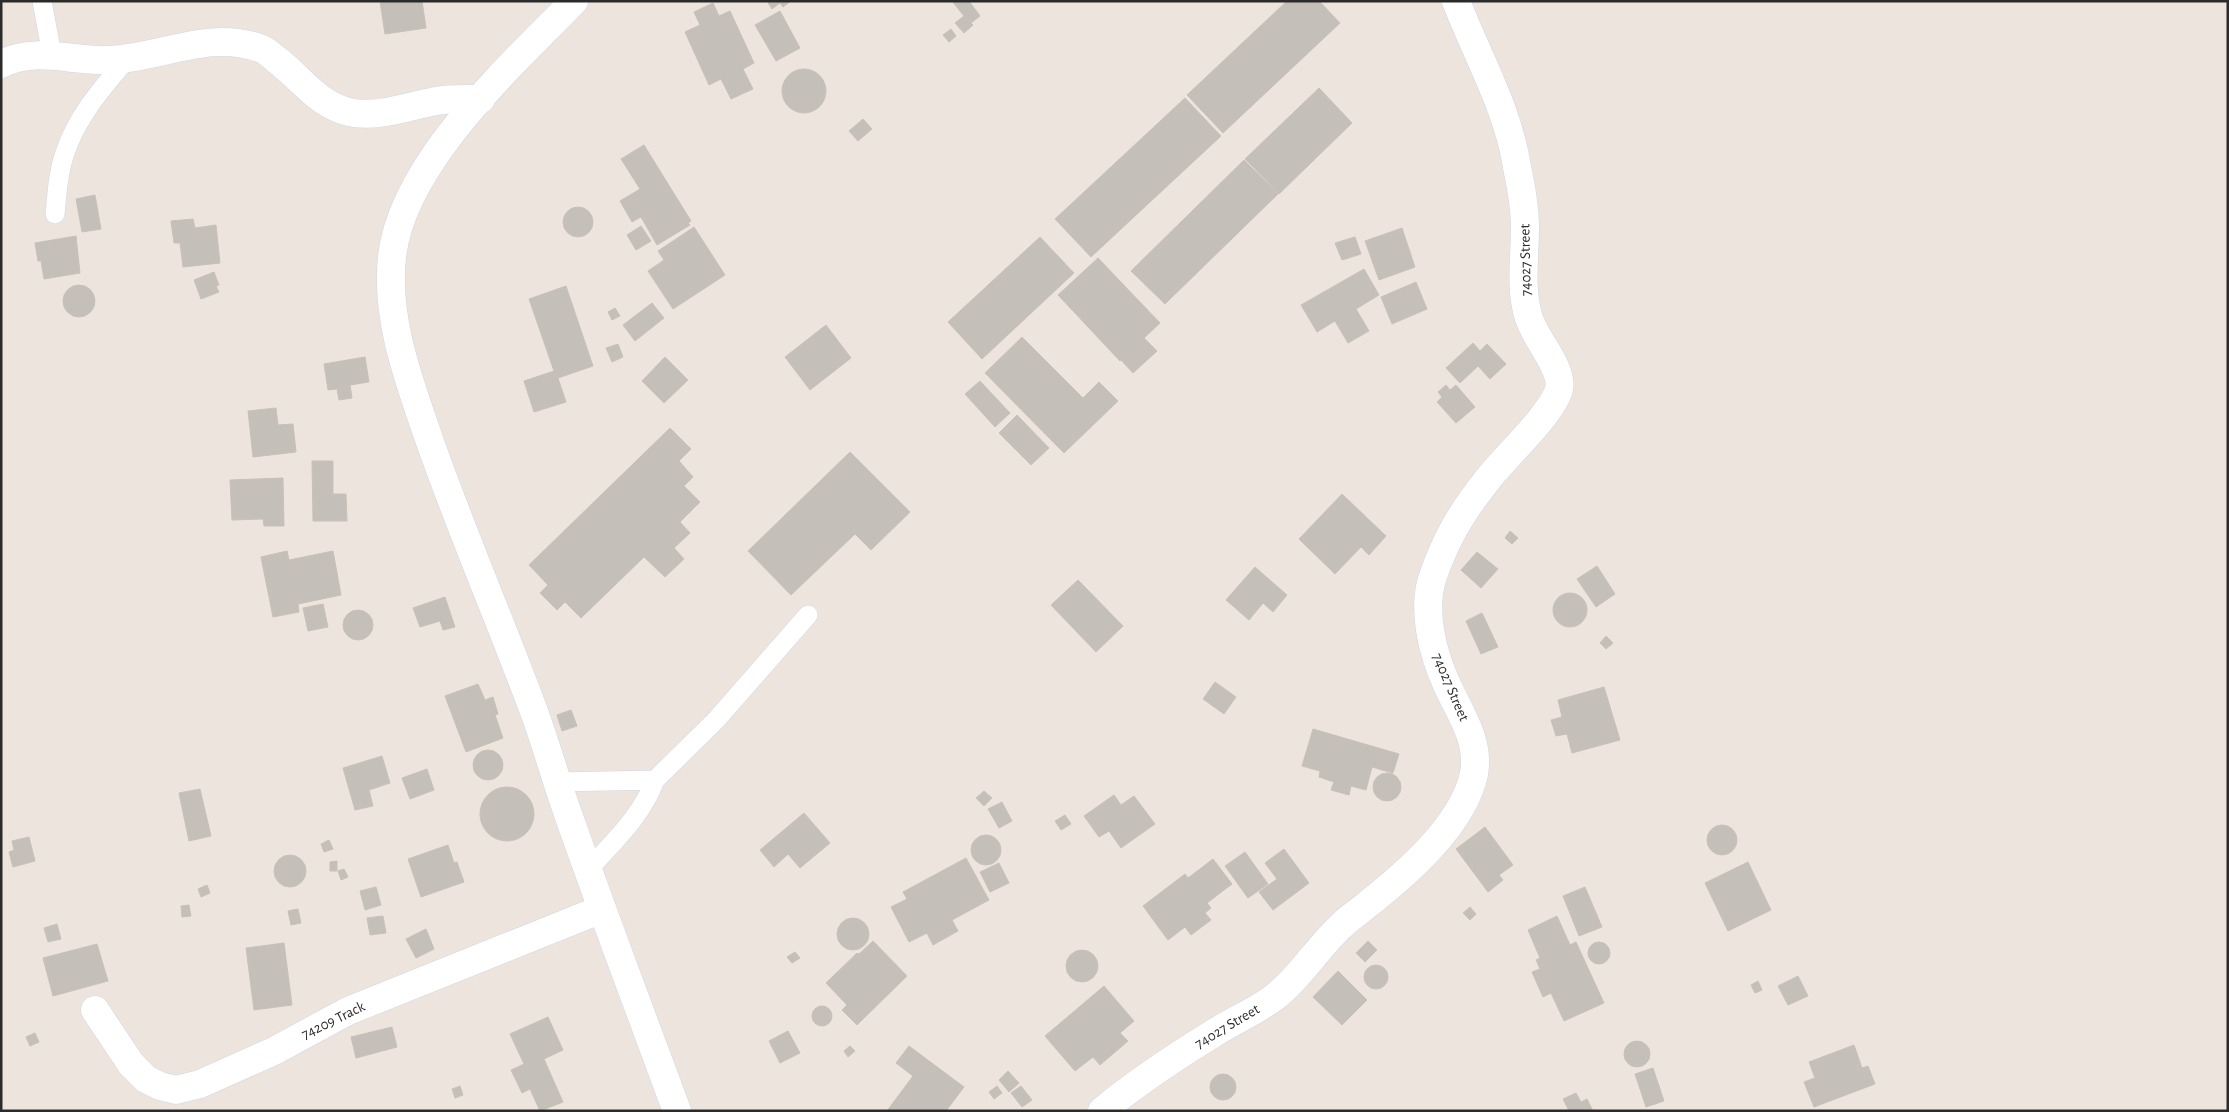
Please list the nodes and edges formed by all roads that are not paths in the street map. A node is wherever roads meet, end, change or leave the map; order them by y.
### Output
1 (42, 1) edge
2 (574, 1) edge
3 (1456, 1) edge
4 (52, 55) junction
5 (127, 59) junction
6 (1, 64) edge
7 (481, 99) junction
8 (54, 214) dead end
9 (808, 615) dead end
10 (654, 780) junction
11 (557, 782) junction
12 (588, 870) junction
13 (602, 909) junction
14 (95, 1010) dead end
15 (677, 1111) edge
16 (1102, 1111) edge

1 - 4 lane
2 - 7 street
3 - 16 street, 74027 Street
4 - 5 street
4 - 6 street
5 - 7 street
5 - 8 lane
7 - 11 street
9 - 10 lane
10 - 11 lane
10 - 12 lane
11 - 12 street
12 - 13 street
13 - 14 street, 74209 Track
13 - 15 street

